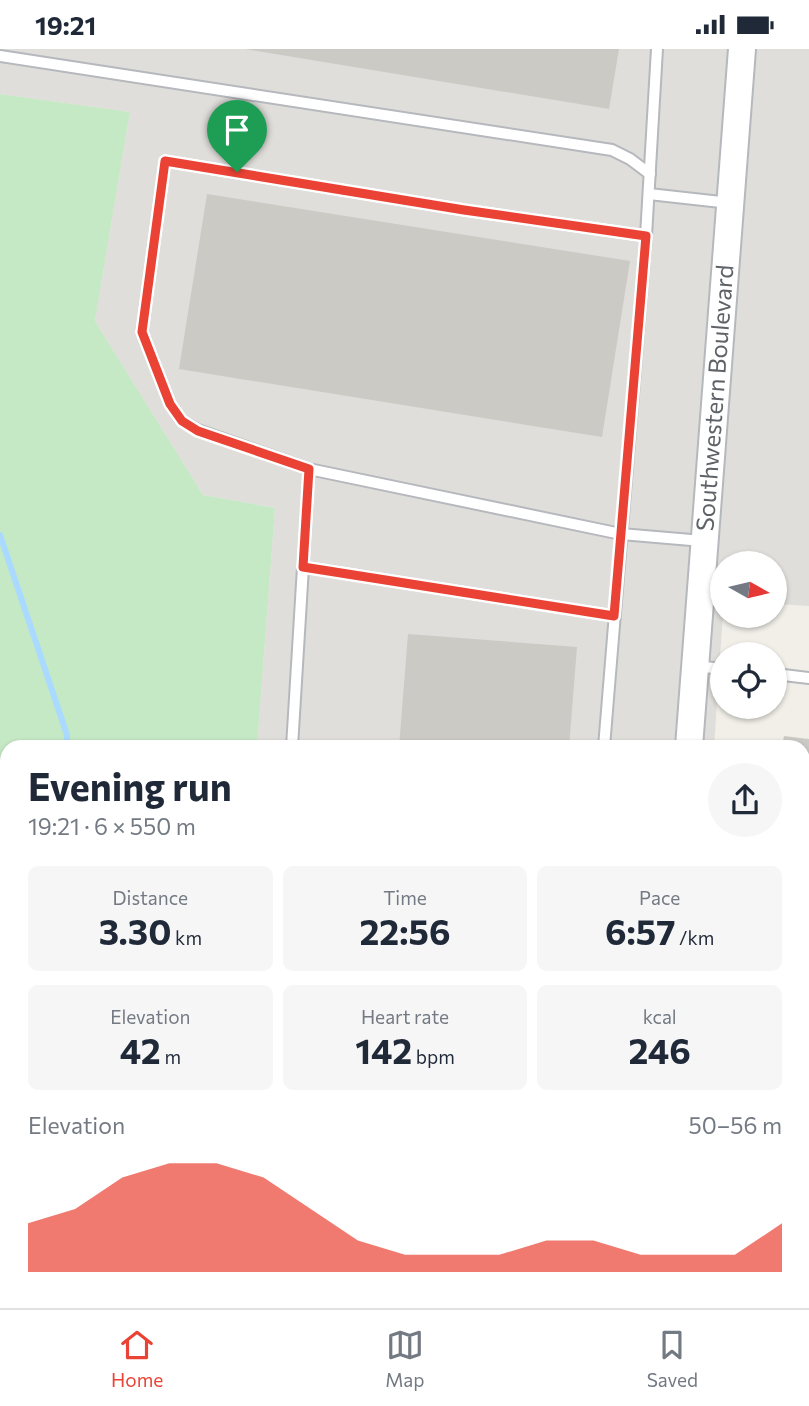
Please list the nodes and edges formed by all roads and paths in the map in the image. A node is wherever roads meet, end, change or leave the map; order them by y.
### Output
1 (657, 49) edge
2 (742, 49) edge
3 (0, 57) edge
4 (650, 174) junction
5 (649, 194) junction
6 (730, 203) junction
7 (646, 236) junction
8 (309, 469) junction
9 (621, 534) junction
10 (704, 541) junction
11 (303, 567) junction
12 (614, 616) junction
13 (695, 666) junction
14 (710, 668) edge
15 (787, 675) edge
16 (809, 678) edge
17 (292, 740) edge
18 (605, 740) edge
19 (690, 740) edge

1 - 4 lane
2 - 6 street, Southwestern Boulevard
3 - 4 lane
4 - 5 lane
5 - 6 lane
5 - 7 lane
6 - 10 street, Southwestern Boulevard
7 - 8 lane
7 - 9 lane
8 - 9 lane
8 - 11 lane
9 - 10 lane
9 - 12 lane
10 - 13 street, Southwestern Boulevard
11 - 12 lane
11 - 17 lane
12 - 18 lane
13 - 14 lane
13 - 19 street, Southwestern Boulevard
15 - 16 lane

